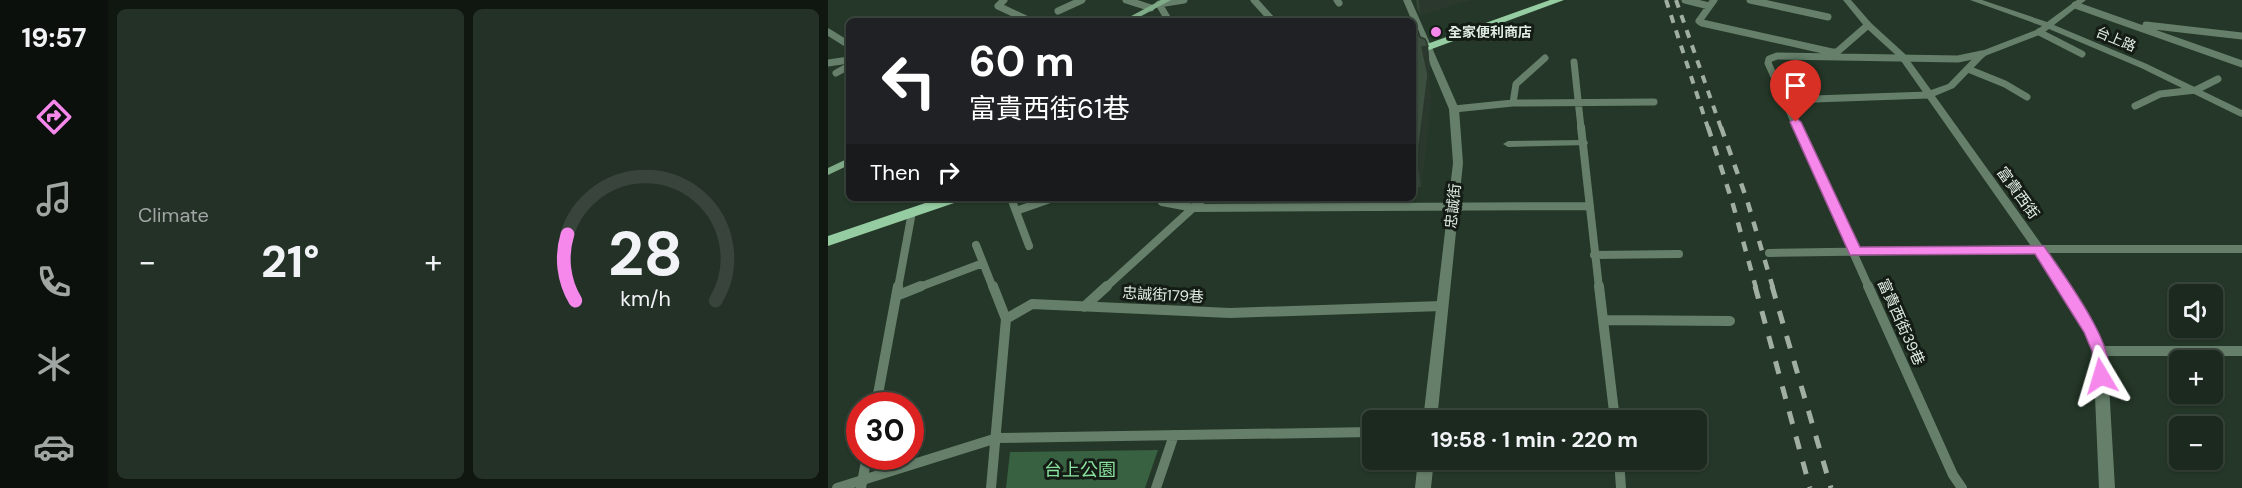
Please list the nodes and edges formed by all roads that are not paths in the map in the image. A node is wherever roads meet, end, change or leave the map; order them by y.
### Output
1 (1004, 0) edge
2 (1082, 0) edge
3 (1126, 0) edge
4 (1184, 0) edge
5 (1254, 0) edge
6 (1407, 0) edge
7 (1559, 0) edge
8 (1685, 0) edge
9 (1750, 0) edge
10 (1847, 0) edge
11 (1974, 0) edge
12 (1541, 2) edge
13 (1712, 3) edge
14 (1993, 3) edge
15 (2079, 3) edge
16 (1159, 4) edge
17 (1058, 11) dead end
18 (1828, 17) dead end
19 (1024, 18) edge
20 (1132, 18) edge
21 (1167, 18) edge
22 (1270, 18) edge
23 (1415, 18) edge
24 (1416, 20) edge
25 (2129, 23) junction
26 (1868, 25) junction
27 (2050, 25) junction
28 (828, 32) edge
29 (2039, 32) junction
30 (2242, 36) edge
31 (846, 43) edge
32 (1429, 48) junction
33 (1416, 52) edge
34 (1982, 54) junction
35 (2082, 54) dead end
36 (1902, 56) junction
37 (1545, 58) dead end
38 (846, 60) edge
39 (1574, 62) dead end
40 (828, 63) edge
41 (2242, 64) edge
42 (846, 68) edge
43 (1968, 69) junction
44 (836, 73) dead end
45 (2218, 79) dead end
46 (2196, 90) junction
47 (1928, 94) junction
48 (2027, 97) dead end
49 (1786, 100) junction
50 (1578, 102) junction
51 (1654, 102) dead end
52 (1513, 104) junction
53 (2135, 106) dead end
54 (1454, 109) junction
55 (2242, 114) edge
56 (1583, 143) junction
57 (1508, 144) dead end
58 (846, 163) edge
59 (828, 172) edge
60 (942, 201) edge
61 (1012, 201) edge
62 (1044, 201) edge
63 (1161, 201) edge
64 (1201, 201) edge
65 (1307, 202) edge
66 (1454, 205) junction
67 (1590, 206) junction
68 (1194, 208) junction
69 (1016, 211) junction
70 (912, 212) junction
71 (828, 241) edge
72 (976, 245) dead end
73 (1029, 246) dead end
74 (2039, 249) junction
75 (2242, 249) edge
76 (1855, 252) junction
77 (1769, 253) dead end
78 (1679, 254) dead end
79 (1594, 255) junction
80 (983, 264) junction
81 (896, 296) junction
82 (1442, 306) junction
83 (1084, 307) junction
84 (1006, 319) junction
85 (1603, 320) junction
86 (1730, 321) dead end
87 (2100, 351) junction
88 (2242, 351) edge
89 (878, 392) edge
90 (1431, 410) edge
91 (1614, 410) edge
92 (1362, 432) edge
93 (1174, 435) junction
94 (997, 438) junction
95 (1425, 470) edge
96 (1620, 470) edge
97 (862, 484) edge
98 (837, 488) edge
99 (991, 488) edge
100 (1156, 488) edge
101 (1423, 488) edge
102 (1622, 488) edge
103 (1962, 488) edge
104 (2107, 488) edge

1 - 19 lane
2 - 17 lane
3 - 16 lane
4 - 16 lane
5 - 22 lane
6 - 23 street, 忠誠街
7 - 12 main road
8 - 13 lane
9 - 18 lane
10 - 26 street, 富貴西街
11 - 14 street, 台上路
12 - 32 main road
13 - 26 lane
14 - 27 street, 台上路
15 - 25 lane
15 - 27 street
16 - 20 street
16 - 21 lane
24 - 32 street, 忠誠街
25 - 30 lane
25 - 41 lane
26 - 36 street, 富貴西街
27 - 29 street
27 - 46 street, 台上路
28 - 31 lane
29 - 34 street
29 - 35 lane
32 - 33 main road
32 - 54 street, 忠誠街
34 - 36 lane
34 - 43 street
36 - 47 street, 富貴西街
36 - 49 lane, 富貴西街39巷
37 - 52 lane
38 - 40 lane
39 - 50 lane
42 - 44 lane
43 - 47 street
43 - 48 lane
45 - 46 lane
46 - 53 lane
46 - 55 street, 台上路
47 - 49 lane
47 - 74 street, 富貴西街
49 - 76 lane, 富貴西街39巷
50 - 51 lane
50 - 52 lane
50 - 56 lane
52 - 54 lane
54 - 66 street, 忠誠街
56 - 57 street
56 - 67 lane
58 - 59 street
60 - 70 main road
61 - 69 lane
62 - 69 lane
63 - 68 lane
64 - 68 lane
65 - 66 lane
65 - 68 lane
66 - 67 lane
66 - 82 street, 忠誠街
67 - 79 lane
68 - 83 lane
69 - 73 lane
70 - 71 main road
70 - 81 lane
72 - 80 lane
74 - 75 street
74 - 76 lane
74 - 87 street, 富貴西街
76 - 77 lane
76 - 103 lane, 富貴西街39巷
78 - 79 lane
79 - 85 lane
80 - 81 lane
80 - 84 lane
81 - 89 lane
82 - 83 lane, 忠誠街179巷
82 - 90 street, 忠誠街
83 - 84 lane, 忠誠街179巷
84 - 94 lane
85 - 86 lane
85 - 91 lane
87 - 88 lane
87 - 104 street
92 - 93 lane
93 - 94 lane
93 - 100 lane
94 - 97 lane
94 - 99 lane
95 - 101 street
96 - 102 lane
97 - 98 lane

